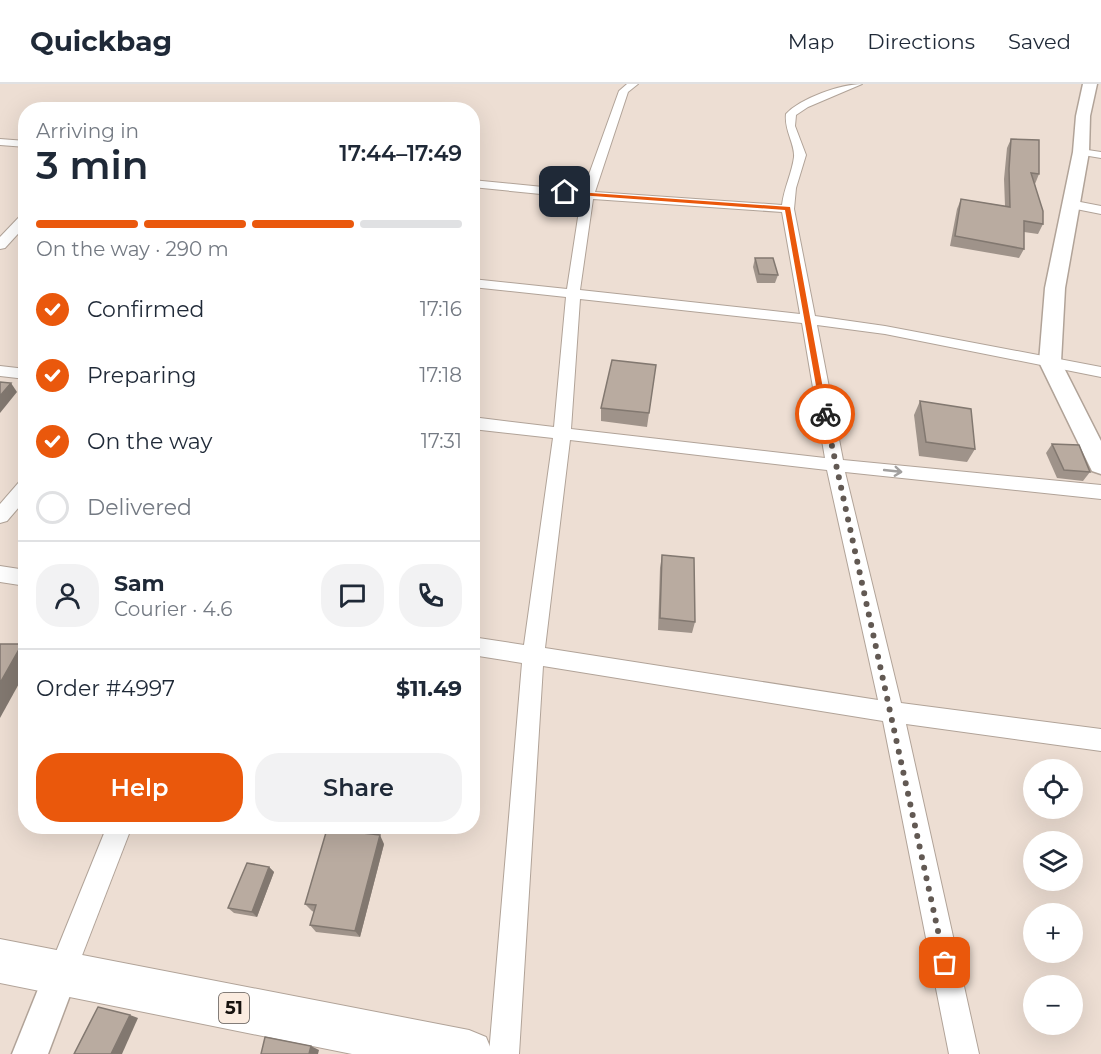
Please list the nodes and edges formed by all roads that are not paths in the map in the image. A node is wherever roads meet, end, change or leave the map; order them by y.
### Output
1 (633, 84) edge
2 (857, 84) edge
3 (1090, 84) edge
4 (0, 142) edge
5 (18, 143) edge
6 (1081, 152) junction
7 (1101, 155) edge
8 (480, 184) edge
9 (588, 195) junction
10 (1070, 204) junction
11 (788, 208) junction
12 (1101, 210) edge
13 (18, 225) edge
14 (18, 238) edge
15 (2, 239) edge
16 (480, 284) edge
17 (573, 293) junction
18 (807, 319) junction
19 (1050, 362) junction
20 (0, 371) edge
21 (1101, 372) edge
22 (18, 373) edge
23 (480, 424) edge
24 (562, 434) junction
25 (835, 465) junction
26 (1101, 465) edge
27 (1101, 492) edge
28 (18, 495) edge
29 (0, 516) edge
30 (0, 574) edge
31 (18, 577) edge
32 (480, 647) edge
33 (534, 656) junction
34 (892, 712) junction
35 (1101, 740) edge
36 (117, 834) edge
37 (0, 961) edge
38 (61, 974) junction
39 (30, 1054) edge
40 (468, 1054) edge
41 (504, 1054) edge
42 (964, 1054) edge

1 - 9 street
2 - 11 street
3 - 6 main road
4 - 5 street
6 - 7 street
6 - 10 main road
8 - 9 street
9 - 11 street
9 - 17 street
10 - 12 street
10 - 19 main road
11 - 18 street
13 - 15 street
14 - 15 street
16 - 17 street
17 - 18 street
17 - 24 street
18 - 19 street
18 - 25 street
19 - 21 street
19 - 26 main road
20 - 22 street
23 - 24 street
24 - 25 street
24 - 33 street
25 -> 27 street
25 - 34 street
28 - 29 street
30 - 31 street
32 - 33 street
33 - 34 street
33 - 41 street
34 - 35 street
34 - 42 street
36 - 38 street
37 - 38 highway, 51
38 - 39 street
38 - 40 highway, 51

